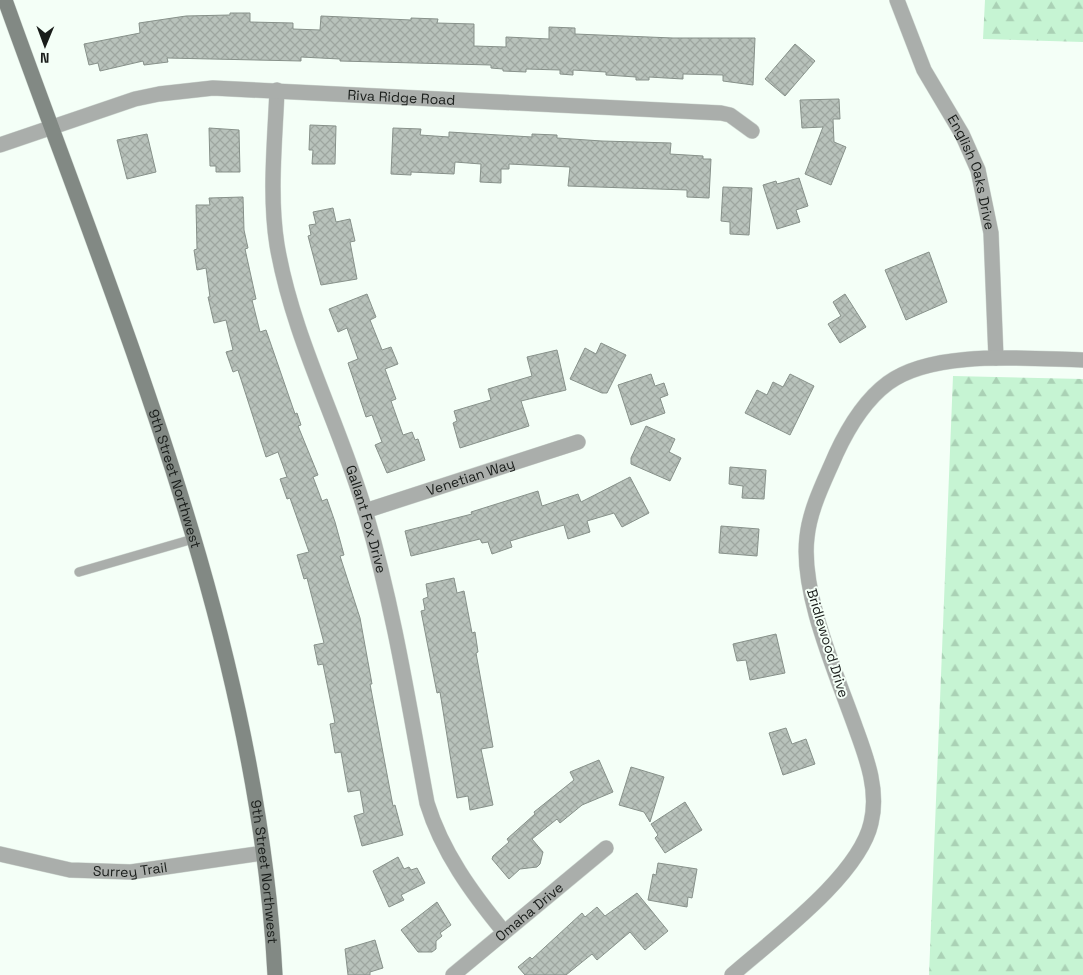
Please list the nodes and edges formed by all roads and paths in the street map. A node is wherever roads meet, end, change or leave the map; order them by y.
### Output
1 (5, 0) edge
2 (898, 0) edge
3 (277, 90) junction
4 (51, 129) junction
5 (752, 131) dead end
6 (0, 145) edge
7 (996, 358) junction
8 (1083, 360) edge
9 (578, 442) dead end
10 (365, 511) junction
11 (193, 539) junction
12 (79, 572) dead end
13 (606, 848) dead end
14 (263, 853) junction
15 (0, 854) edge
16 (504, 932) junction
17 (275, 975) edge
18 (453, 975) edge
19 (732, 975) edge

1 - 4 street, 9th Street Northwest
2 - 7 street, English Oaks Drive
3 - 4 street, Riva Ridge Road
3 - 5 street, Riva Ridge Road
3 - 10 street, Gallant Fox Drive
4 - 6 street, Riva Ridge Road
4 - 11 street, 9th Street Northwest
7 - 8 street, Bridlewood Drive
7 - 19 street, Bridlewood Drive
9 - 10 street, Venetian Way
10 - 16 street, Gallant Fox Drive
11 - 12 lane
11 - 14 street, 9th Street Northwest
13 - 16 street, Omaha Drive
14 - 15 street, Surrey Trail
14 - 17 street, 9th Street Northwest
16 - 18 street, Omaha Drive

